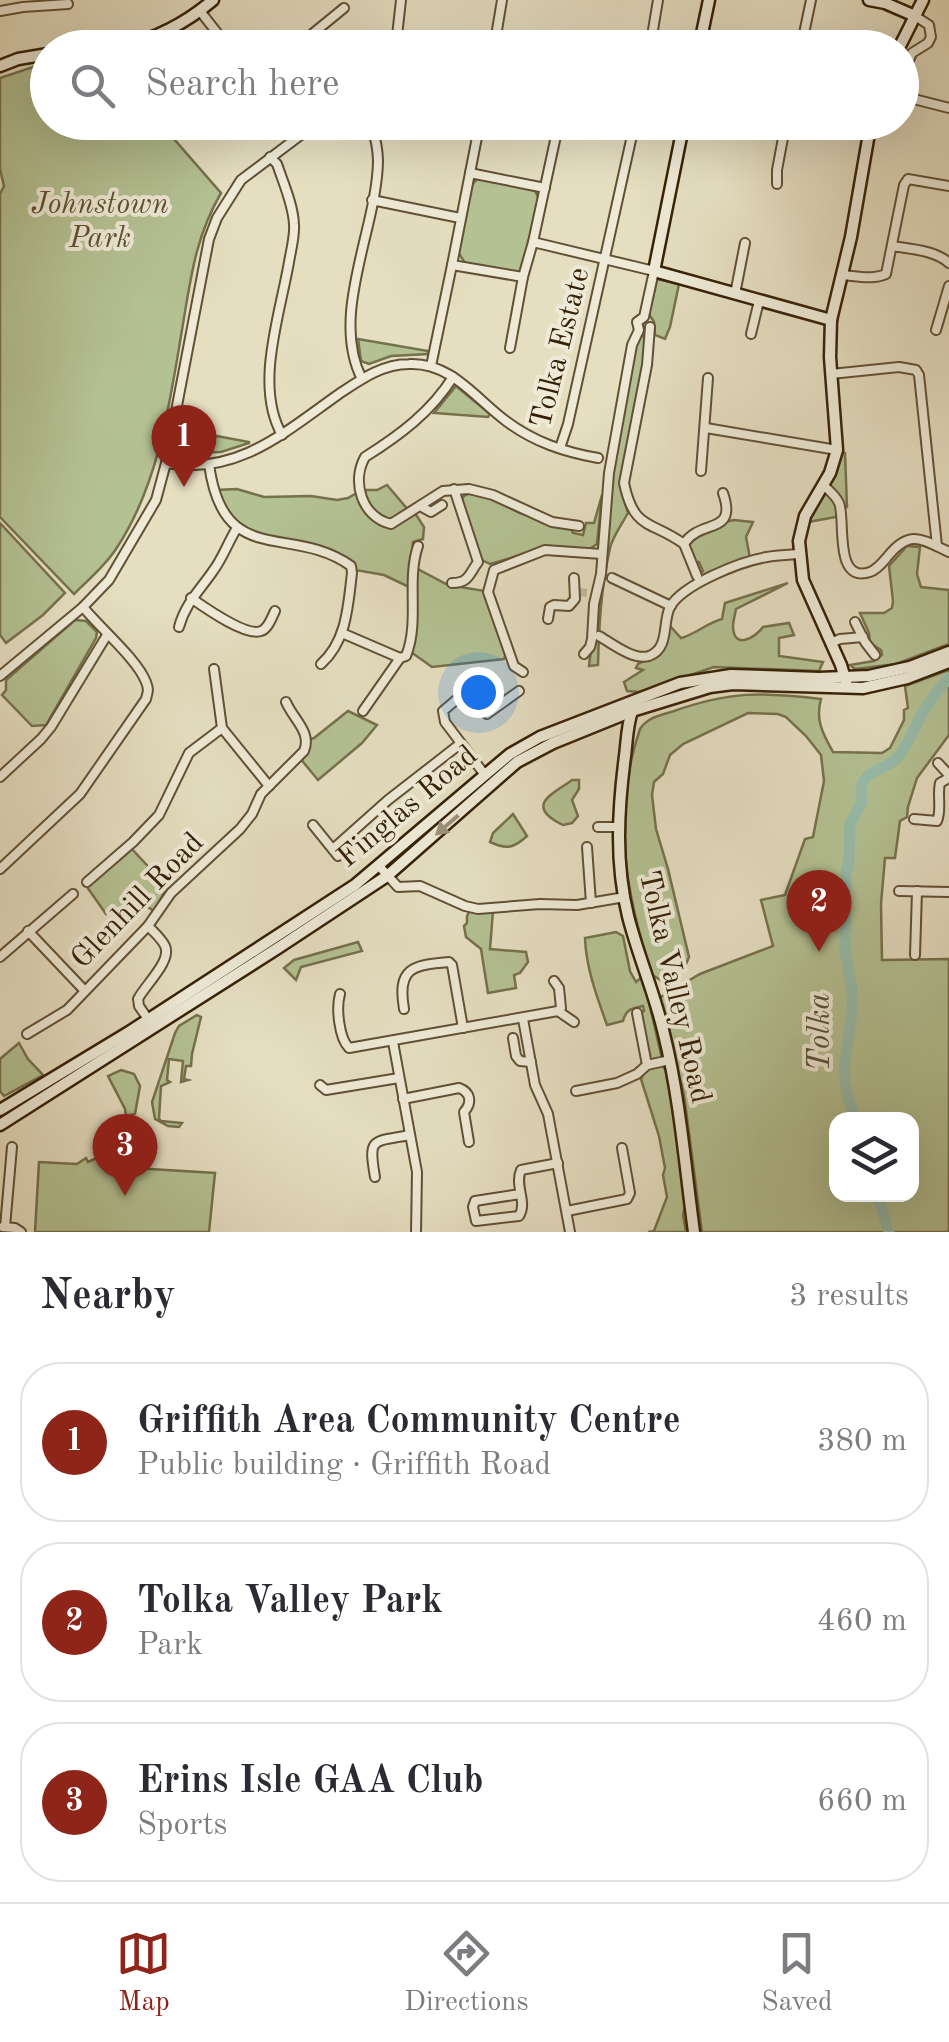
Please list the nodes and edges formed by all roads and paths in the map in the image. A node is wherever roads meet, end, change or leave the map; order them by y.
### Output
1 (212, 0) edge
2 (401, 0) edge
3 (502, 0) edge
4 (658, 0) edge
5 (708, 0) edge
6 (811, 0) edge
7 (869, 0) edge
8 (924, 0) edge
9 (34, 3) edge
10 (68, 4) dead end
11 (344, 8) dead end
12 (0, 11) edge
13 (200, 11) junction
14 (915, 16) junction
15 (172, 30) edge
16 (215, 30) edge
17 (317, 30) edge
18 (397, 30) edge
19 (497, 30) edge
20 (653, 30) edge
21 (702, 30) edge
22 (805, 30) edge
23 (908, 30) edge
24 (919, 48) edge
25 (30, 57) edge
26 (0, 66) edge
27 (919, 100) edge
28 (949, 108) edge
29 (293, 140) edge
30 (374, 140) edge
31 (476, 140) edge
32 (555, 140) edge
33 (632, 140) edge
34 (680, 140) edge
35 (783, 140) edge
36 (868, 140) edge
37 (270, 157) junction
38 (470, 173) junction
39 (777, 184) dead end
40 (949, 186) edge
41 (545, 188) junction
42 (372, 200) junction
43 (460, 218) junction
44 (533, 242) junction
45 (745, 244) dead end
46 (892, 246) junction
47 (606, 259) junction
48 (949, 263) edge
49 (452, 265) junction
50 (654, 272) junction
51 (842, 274) junction
52 (523, 278) junction
53 (949, 286) edge
54 (735, 294) junction
55 (759, 301) junction
56 (830, 320) junction
57 (644, 329) junction
58 (936, 330) dead end
59 (751, 334) dead end
60 (509, 348) dead end
61 (431, 366) junction
62 (831, 374) junction
63 (452, 377) junction
64 (362, 378) junction
65 (708, 378) dead end
66 (706, 428) junction
67 (282, 435) junction
68 (560, 448) junction
69 (836, 450) junction
70 (598, 458) dead end
71 (166, 463) junction
72 (209, 464) junction
73 (700, 471) dead end
74 (824, 485) junction
75 (454, 489) junction
76 (723, 493) dead end
77 (442, 505) dead end
78 (420, 506) junction
79 (579, 526) dead end
80 (238, 528) junction
81 (684, 544) junction
82 (418, 546) dead end
83 (937, 546) junction
84 (949, 552) edge
85 (602, 554) junction
86 (799, 554) junction
87 (478, 562) junction
88 (494, 570) junction
89 (696, 576) dead end
90 (574, 578) dead end
91 (612, 578) dead end
92 (452, 583) dead end
93 (584, 593) junction
94 (192, 598) junction
95 (671, 606) junction
96 (83, 607) junction
97 (275, 611) dead end
98 (548, 619) dead end
99 (855, 622) dead end
100 (179, 627) dead end
101 (342, 633) junction
102 (107, 635) junction
103 (864, 638) junction
104 (602, 641) dead end
105 (831, 643) junction
106 (949, 652) edge
107 (584, 654) dead end
108 (875, 655) dead end
109 (400, 658) junction
110 (949, 662) edge
111 (321, 664) dead end
112 (214, 669) dead end
113 (522, 672) dead end
114 (0, 676) edge
115 (846, 682) junction
116 (519, 691) dead end
117 (286, 702) dead end
118 (629, 706) junction
119 (362, 711) dead end
120 (593, 726) junction
121 (222, 728) junction
122 (460, 744) junction
123 (626, 753) junction
124 (938, 764) dead end
125 (484, 774) junction
126 (0, 777) edge
127 (949, 777) edge
128 (269, 786) junction
129 (926, 790) dead end
130 (938, 792) junction
131 (914, 819) dead end
132 (313, 826) dead end
133 (618, 826) junction
134 (598, 827) dead end
135 (587, 846) dead end
136 (0, 869) edge
137 (383, 871) junction
138 (87, 882) dead end
139 (917, 891) junction
140 (898, 892) dead end
141 (949, 892) edge
142 (73, 894) dead end
143 (624, 897) junction
144 (591, 902) junction
145 (148, 926) junction
146 (28, 931) junction
147 (915, 955) dead end
148 (0, 957) edge
149 (554, 980) dead end
150 (84, 990) junction
151 (340, 994) dead end
152 (404, 1009) dead end
153 (558, 1011) junction
154 (637, 1013) dead end
155 (523, 1019) junction
156 (574, 1022) dead end
157 (151, 1023) junction
158 (463, 1028) junction
159 (27, 1034) dead end
160 (513, 1038) dead end
161 (393, 1042) junction
162 (670, 1060) junction
163 (531, 1062) junction
164 (648, 1065) junction
165 (399, 1078) junction
166 (320, 1085) dead end
167 (576, 1091) dead end
168 (403, 1099) junction
169 (1, 1116) edge
170 (410, 1135) junction
171 (469, 1142) dead end
172 (12, 1147) dead end
173 (622, 1148) dead end
174 (558, 1162) junction
175 (5, 1177) edge
176 (374, 1177) dead end
177 (520, 1194) junction
178 (567, 1210) junction
179 (2, 1227) edge
180 (21, 1232) edge
181 (416, 1232) edge
182 (570, 1232) edge
183 (694, 1232) edge

1 - 13 main road
2 - 18 street
3 - 19 street
4 - 20 street
5 - 21 main road
6 - 22 street
7 - 14 main road
8 - 14 main road
9 - 10 street
9 - 12 street
11 - 17 street
13 - 15 main road
13 - 16 street
14 - 23 main road
14 - 24 street
25 - 26 main road
27 - 28 street
29 - 37 street
30 - 42 street
31 - 38 street
32 - 41 street, Tolka Estate
33 - 47 street, Tolka Estate
34 - 50 main road
35 - 39 street
36 - 51 main road
37 - 67 street
37 - 71 street
38 - 41 street
38 - 43 street
40 - 46 street
41 - 44 street, Tolka Estate
42 - 43 street
42 - 64 street
43 - 49 street
44 - 47 street, Tolka Estate
44 - 52 street, Tolka Estate
45 - 54 street
46 - 48 street
46 - 51 street
47 - 50 street, Tolka Estate
47 - 68 street, Tolka Estate
49 - 52 street, Tolka Estate
49 - 61 street
50 - 54 main road
50 - 57 street
51 - 56 main road
52 - 60 street, Tolka Estate
53 - 58 street
54 - 55 main road
55 - 56 main road
55 - 59 street
56 - 62 main road
57 - 81 street
57 - 85 street
61 - 63 street
61 - 64 street
62 - 69 main road
62 - 83 street
63 - 68 street
63 - 78 street
64 - 67 street
65 - 66 street
66 - 69 street
66 - 73 street
67 - 72 street
68 - 70 street
69 - 74 main road
71 - 72 street
71 - 96 street
72 - 80 street
74 - 83 street
74 - 86 main road
75 - 78 street
75 - 79 street
75 - 87 street
76 - 81 street
77 - 78 street
80 - 94 street
80 - 101 street
81 - 89 street
82 - 109 street
83 - 84 street
85 - 88 street
85 - 93 street
86 - 95 street
86 - 105 main road
87 - 88 street
87 - 92 street
88 - 113 street
90 - 93 street
91 - 95 street
93 - 98 street
93 - 107 street
94 - 97 street
94 - 100 street
95 - 104 street
96 - 102 street
96 - 114 street
99 - 103 street
101 - 109 street
101 - 111 street
102 - 126 street
102 - 136 street
103 - 105 street
103 - 108 street
105 - 115 main road
106 - 115 main road, Finglas Road
109 - 119 street
110 - 115 main road, Finglas Road
112 - 121 street
115 - 118 main road, Finglas Road
116 - 122 street
117 - 128 street, Glenhill Road
118 - 120 main road, Finglas Road
118 - 123 main road, Tolka Valley Road
118 - 125 main road, Finglas Road
120 - 123 main road
120 -> 137 main road, Finglas Road
121 - 128 street
121 - 138 street
122 - 125 street
122 - 132 street
123 - 133 main road, Tolka Valley Road
124 - 127 street
125 - 137 main road, Finglas Road
127 - 130 street
128 - 145 street, Glenhill Road
129 - 130 street
130 - 131 street
133 - 134 street
133 - 143 main road, Tolka Valley Road
135 - 144 street
137 - 144 street
137 - 157 main road, Finglas Road
139 - 140 street
139 - 141 street
139 - 147 street
142 - 146 street
143 - 144 street
143 - 162 main road, Tolka Valley Road
145 - 150 street, Glenhill Road
145 - 157 street
146 - 148 street
146 - 150 street
149 - 153 street
150 - 159 street, Glenhill Road
151 - 161 street
152 - 158 street
153 - 155 street
153 - 156 street
154 - 164 street
155 - 158 street
155 - 163 street
157 - 169 main road, Finglas Road
158 - 161 street
160 - 163 street
161 - 165 street
162 - 164 street
162 - 183 main road, Tolka Valley Road
163 - 174 street
164 - 167 street
165 - 166 street
165 - 168 street
168 - 170 street
168 - 171 street
170 - 176 street
170 - 181 street
172 - 175 street
173 - 178 street
174 - 177 street
174 - 178 street
175 - 179 street
177 - 177 street
178 - 182 street
179 - 180 street

